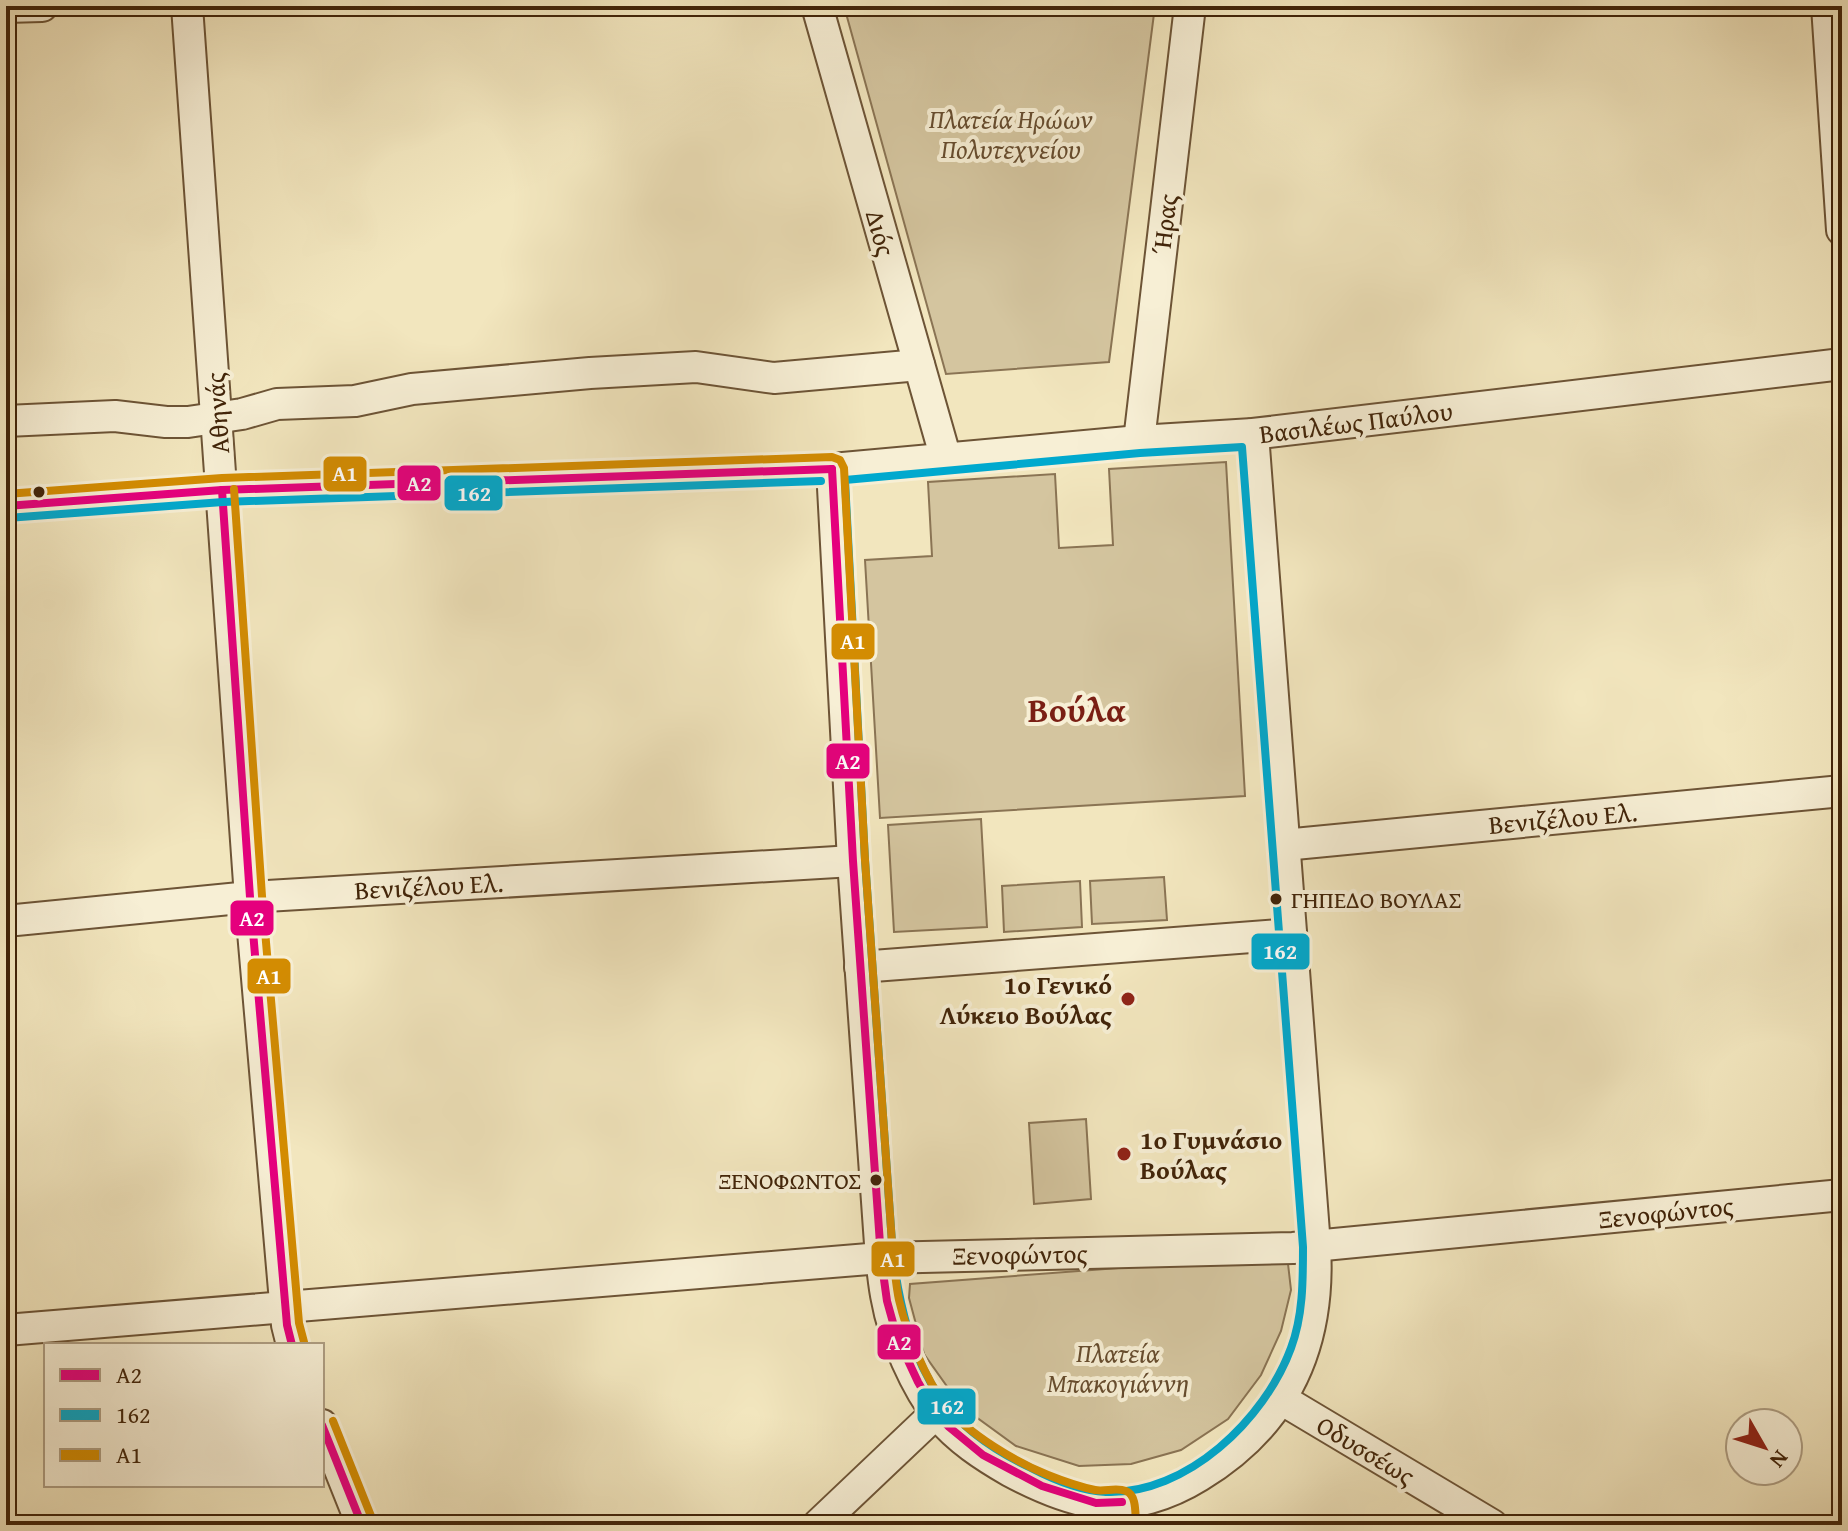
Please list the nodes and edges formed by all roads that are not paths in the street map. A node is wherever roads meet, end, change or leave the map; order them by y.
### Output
1 (42, 6) edge
2 (187, 6) edge
3 (817, 6) edge
4 (1190, 6) edge
5 (1827, 6) edge
6 (6, 7) edge
7 (1842, 230) edge
8 (1842, 364) edge
9 (919, 365) junction
10 (217, 419) junction
11 (6, 421) edge
12 (1253, 434) junction
13 (1139, 441) junction
14 (946, 459) junction
15 (832, 469) junction
16 (222, 490) junction
17 (6, 506) edge
18 (1842, 791) edge
19 (1284, 845) junction
20 (853, 861) junction
21 (250, 897) junction
22 (6, 921) edge
23 (1291, 934) junction
24 (860, 967) junction
25 (1842, 1195) edge
26 (1315, 1246) junction
27 (881, 1258) junction
28 (286, 1307) junction
29 (6, 1330) edge
30 (292, 1343) edge
31 (1281, 1399) junction
32 (936, 1413) junction
33 (324, 1430) edge
34 (1123, 1514) edge
35 (1458, 1517) edge
36 (362, 1525) edge
37 (818, 1525) edge
38 (1492, 1525) edge

1 - 6 street
2 - 10 street, Αθηνάς
3 - 9 street, Διός
4 - 13 street, Ήρας
5 - 7 street
8 - 12 street, Βασιλέως Παύλου
9 - 10 street
9 - 14 street, Διός
10 - 11 street
10 - 16 street, Αθηνάς
12 - 13 street, Βασιλέως Παύλου
12 - 19 street
13 - 14 street, Βασιλέως Παύλου
14 - 15 street, Βασιλέως Παύλου
15 - 16 street, Βασιλέως Παύλου
15 - 20 street
16 - 17 street, Βασιλέως Παύλου
16 - 21 street, Αθηνάς
18 - 19 street, Βενιζέλου Ελ.
19 - 23 street
20 - 21 street, Βενιζέλου Ελ.
20 - 24 street
21 - 22 street, Βενιζέλου Ελ.
21 - 28 street, Αθηνάς
23 - 24 street
23 - 26 street
24 - 27 street
25 - 26 street, Ξενοφώντος
26 - 27 street, Ξενοφώντος
26 - 31 street
27 - 28 street, Ξενοφώντος
27 - 32 street
28 - 29 street, Ξενοφώντος
28 - 30 street, Αθηνάς
31 - 34 street
31 - 35 street, Οδυσσέως
32 - 34 street
32 - 37 street
33 - 36 street
35 - 38 street, Οδυσσέως

